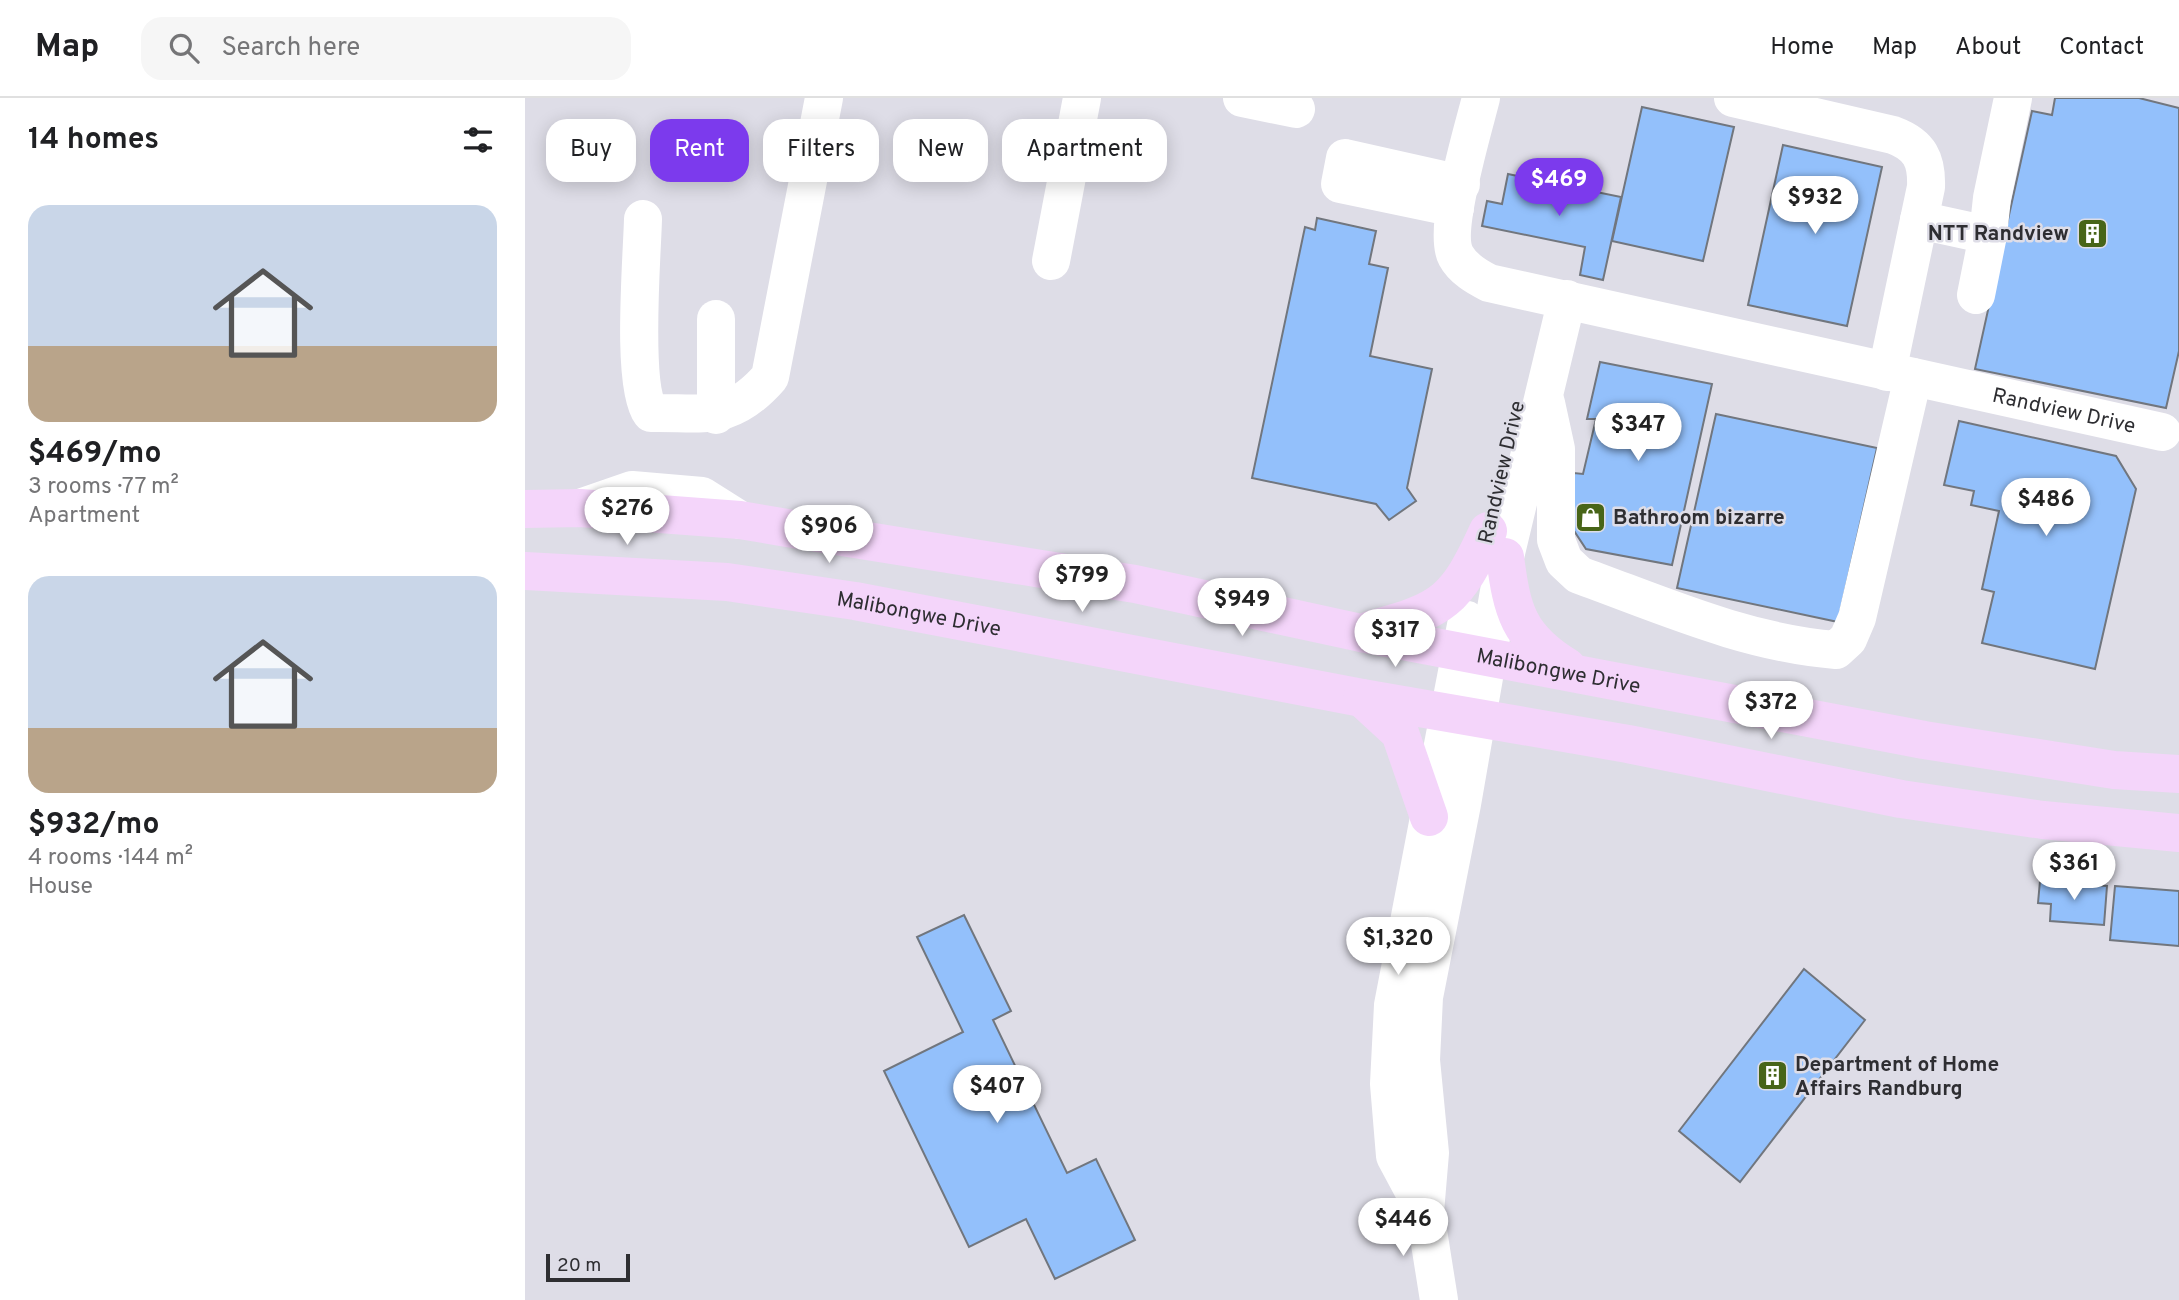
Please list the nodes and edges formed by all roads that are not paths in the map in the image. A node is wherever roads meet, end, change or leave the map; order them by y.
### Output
1 (824, 98) edge
2 (1082, 98) edge
3 (1243, 98) edge
4 (1481, 98) edge
5 (1733, 98) edge
6 (2013, 98) edge
7 (1296, 109) dead end
8 (643, 219) dead end
9 (1919, 220) junction
10 (1988, 235) junction
11 (1051, 261) dead end
12 (1976, 295) dead end
13 (1553, 297) junction
14 (716, 320) dead end
15 (1900, 375) junction
16 (1531, 392) junction
17 (716, 415) junction
18 (2162, 432) dead end
19 (525, 509) edge
20 (1497, 544) junction
21 (525, 571) edge
22 (1361, 633) junction
23 (1473, 652) junction
24 (1573, 671) junction
25 (1362, 698) junction
26 (1463, 715) junction
27 (2179, 774) edge
28 (1429, 817) junction
29 (2179, 833) edge
30 (1425, 1212) junction
31 (1439, 1300) edge

1 - 17 street
2 - 11 street
3 - 7 street
4 - 13 street, Randview Drive
5 - 9 street
6 - 10 street
8 - 17 street
9 - 10 street
9 - 15 street
10 - 12 street
13 - 15 street, Randview Drive
13 - 16 street, Randview Drive
14 - 17 street
15 - 16 street
15 - 18 street, Randview Drive
16 - 20 street, Randview Drive
19 - 22 main road, Malibongwe Drive
20 - 22 main road
20 - 23 street, Randview Drive
20 - 24 main road
21 - 25 main road, Malibongwe Drive
22 - 23 main road, Malibongwe Drive
23 - 24 main road, Malibongwe Drive
23 - 26 street, Randview Drive
24 - 27 main road, Malibongwe Drive
25 - 26 main road, Malibongwe Drive
25 - 28 main road
26 - 28 street
26 - 29 main road, Malibongwe Drive
26 - 30 street
28 - 30 street
30 - 31 street

